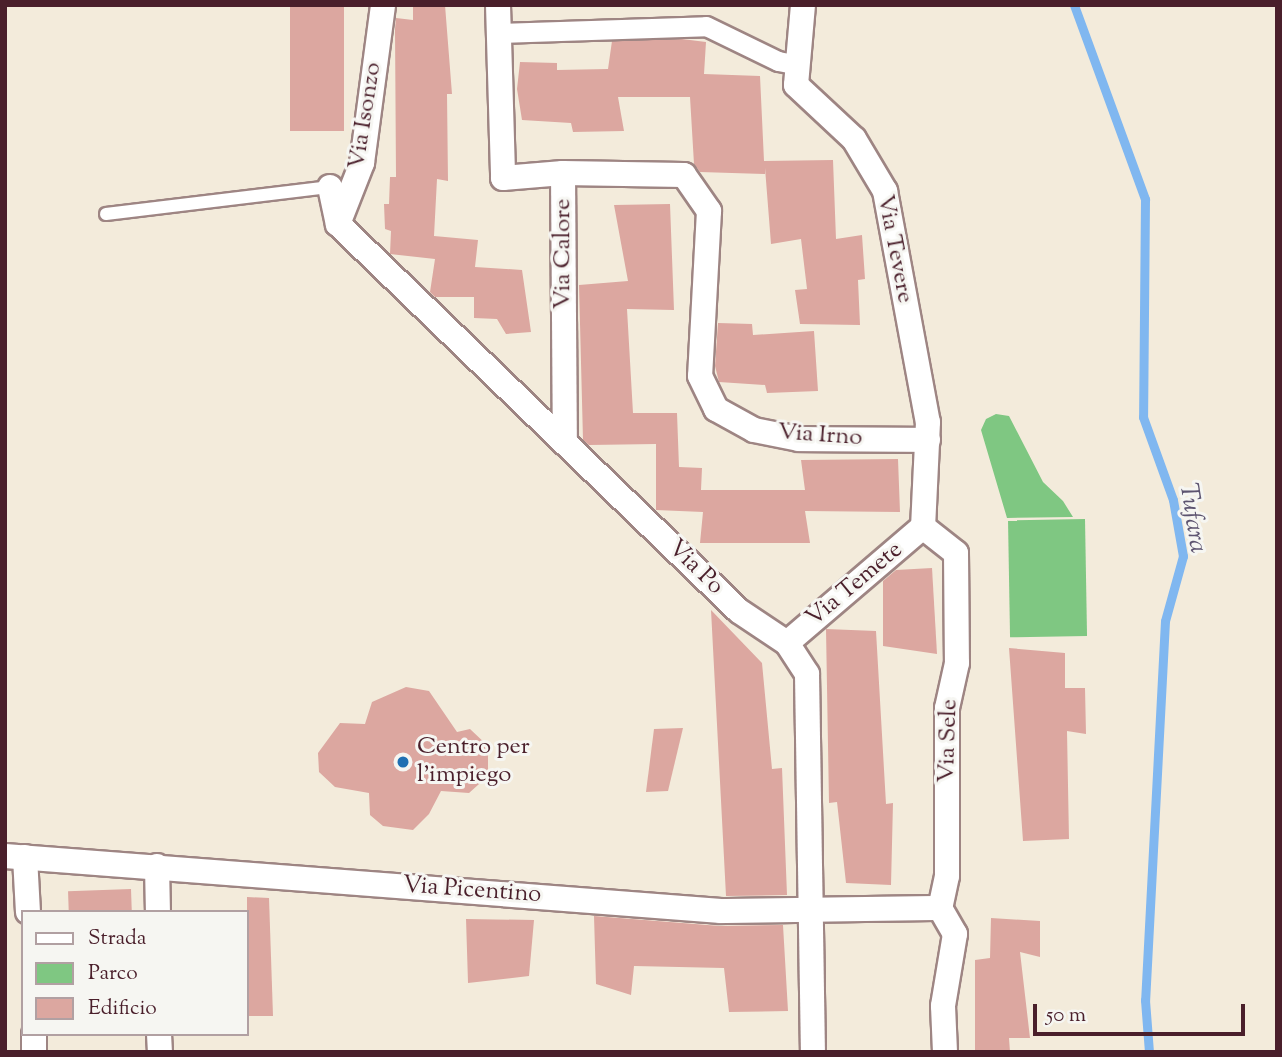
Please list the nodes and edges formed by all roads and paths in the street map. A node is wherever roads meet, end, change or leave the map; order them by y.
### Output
1 (383, 5) edge
2 (498, 5) edge
3 (803, 5) edge
4 (499, 33) junction
5 (799, 65) junction
6 (563, 173) junction
7 (330, 187) joint
8 (106, 214) dead end
9 (338, 224) junction
10 (928, 440) junction
11 (565, 443) junction
12 (923, 527) junction
13 (787, 643) junction
14 (15, 857) edge
15 (157, 866) junction
16 (940, 908) junction
17 (28, 910) edge
18 (158, 910) edge
19 (812, 911) junction
20 (813, 1052) edge
21 (945, 1052) edge

1 - 9 street, Via Isonzo
2 - 4 street, Via Calore
3 - 5 street, Via Tevere
4 - 5 street
4 - 6 street, Via Calore
5 - 10 street, Via Tevere
6 - 10 street, Via Irno
6 - 11 street, Via Calore
7 - 8 lane
7 - 9 street
9 - 11 street, Via Po
10 - 12 street
11 - 13 street, Via Po
12 - 13 street, Via Temete
12 - 16 street, Via Sele
13 - 19 street, Via Po
14 - 15 street, Via Picentino
14 - 17 street
15 - 18 street
15 - 19 street, Via Picentino
16 - 19 street, Via Picentino
16 - 21 street
19 - 20 street, Via Po

